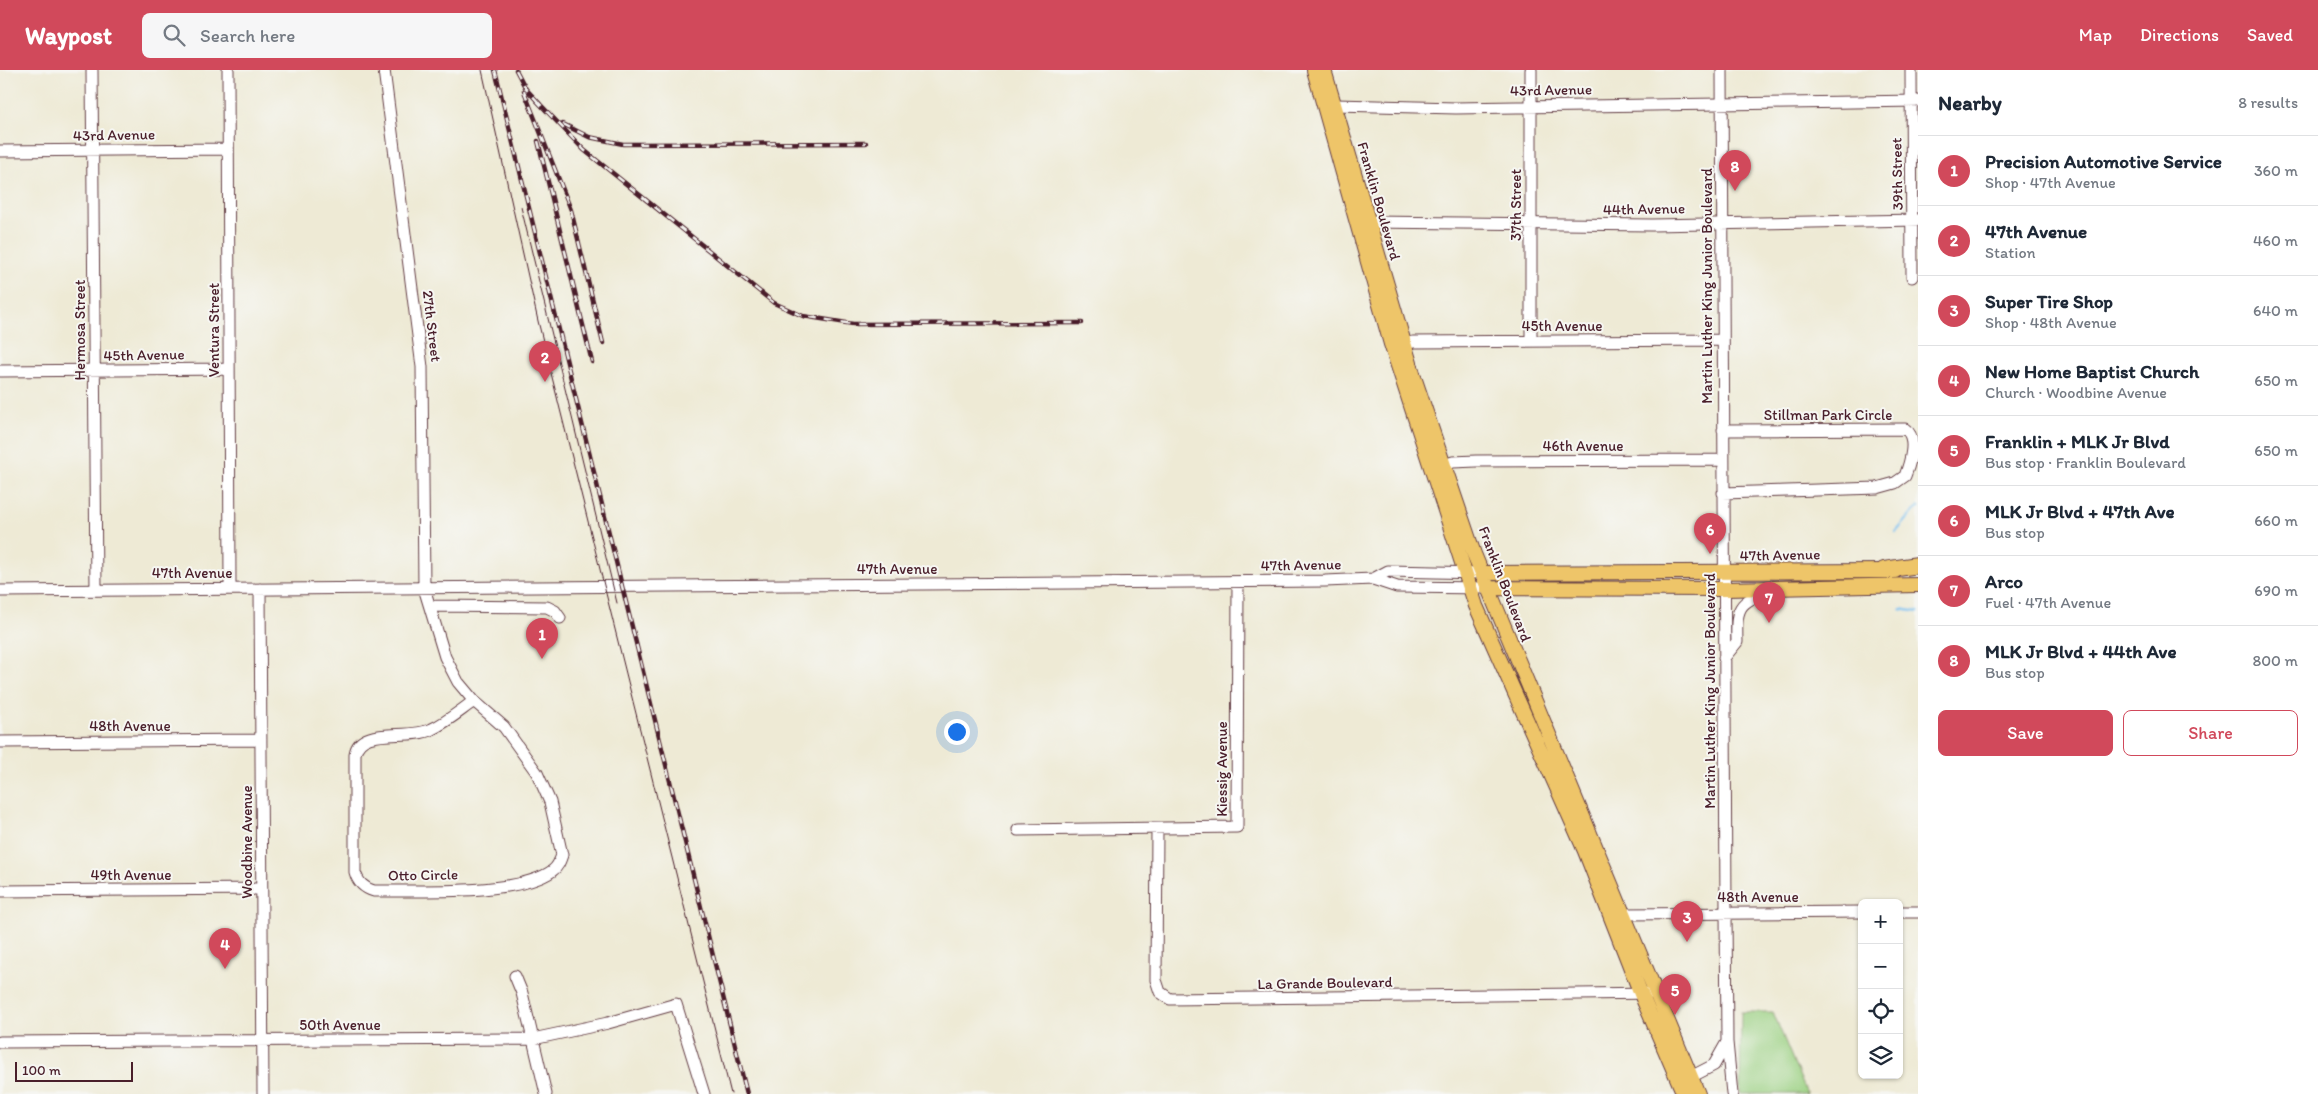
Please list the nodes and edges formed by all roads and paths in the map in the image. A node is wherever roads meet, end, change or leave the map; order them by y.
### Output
1 (92, 70) edge
2 (228, 70) edge
3 (384, 70) edge
4 (1314, 70) edge
5 (1324, 70) edge
6 (1531, 70) edge
7 (1722, 70) edge
8 (1911, 70) edge
9 (1915, 101) edge
10 (1722, 102) junction
11 (1336, 105) junction
12 (1531, 106) junction
13 (228, 149) junction
14 (93, 150) junction
15 (0, 152) edge
16 (1915, 220) edge
17 (1370, 222) junction
18 (1722, 222) junction
19 (1532, 225) junction
20 (1912, 277) dead end
21 (1390, 297) junction
22 (1722, 340) junction
23 (1531, 341) junction
24 (1403, 344) junction
25 (229, 369) junction
26 (95, 370) junction
27 (0, 371) edge
28 (1403, 379) junction
29 (1723, 430) junction
30 (1435, 440) junction
31 (1723, 460) junction
32 (1444, 465) junction
33 (1723, 492) junction
34 (1918, 564) edge
35 (1884, 570) junction
36 (1918, 571) edge
37 (1725, 572) junction
38 (1467, 573) junction
39 (1482, 573) junction
40 (1374, 579) junction
41 (1238, 582) junction
42 (1918, 585) edge
43 (1786, 587) junction
44 (424, 588) junction
45 (1471, 588) junction
46 (1487, 588) junction
47 (230, 589) junction
48 (260, 589) junction
49 (1725, 589) junction
50 (96, 590) junction
51 (0, 591) edge
52 (430, 606) junction
53 (560, 618) dead end
54 (1724, 658) junction
55 (474, 701) junction
56 (261, 740) junction
57 (0, 742) edge
58 (1157, 829) junction
59 (1018, 830) dead end
60 (262, 889) junction
61 (0, 892) edge
62 (1726, 912) junction
63 (1858, 912) edge
64 (1903, 912) edge
65 (1918, 912) edge
66 (1625, 914) junction
67 (515, 976) dead end
68 (1640, 994) junction
69 (1657, 994) junction
70 (533, 1039) junction
71 (263, 1041) junction
72 (0, 1042) edge
73 (1727, 1042) junction
74 (1685, 1085) edge
75 (263, 1094) edge
76 (546, 1094) edge
77 (704, 1094) edge
78 (1698, 1094) edge
79 (1732, 1094) edge

1 - 14 street, Hermosa Street
2 - 13 street, Ventura Street
3 - 44 street, 27th Street
4 - 28 main road, Franklin Boulevard
5 - 11 main road, Franklin Boulevard
6 - 12 street, 37th Street
7 - 10 street, Martin Luther King Junior Boulevard
8 - 9 street, 39th Street
9 - 10 street, 43rd Avenue
9 - 16 street, 39th Street
10 - 12 street, 43rd Avenue
10 - 18 street, Martin Luther King Junior Boulevard
11 - 12 street, 43rd Avenue
11 - 17 main road, Franklin Boulevard
12 - 19 street, 37th Street
13 - 14 street, 43rd Avenue
13 - 25 street, Ventura Street
14 - 15 street, 43rd Avenue
14 - 26 street, Hermosa Street
16 - 18 street, 44th Avenue
16 - 20 street, 39th Street
17 - 19 street, 44th Avenue
17 - 21 main road, Franklin Boulevard
18 - 19 street, 44th Avenue
18 - 22 street, Martin Luther King Junior Boulevard
19 - 23 street, 37th Street
21 - 24 main road, Franklin Boulevard
21 - 28 main road
22 - 23 street, 45th Avenue
22 - 29 street, Martin Luther King Junior Boulevard
23 - 24 street, 45th Avenue
24 - 30 main road, Franklin Boulevard
25 - 26 street, 45th Avenue
25 - 47 street, Ventura Street
26 - 27 street, 45th Avenue
26 - 50 street, Hermosa Street
28 - 30 main road
28 - 38 main road, Franklin Boulevard
29 - 31 street, Martin Luther King Junior Boulevard
29 - 33 street, Stillman Park Circle
30 - 32 main road, Franklin Boulevard
31 - 32 street, 46th Avenue
31 - 33 street, Martin Luther King Junior Boulevard
32 - 39 main road, Franklin Boulevard
33 - 37 street, Martin Luther King Junior Boulevard
34 - 35 highway
35 - 36 main road, 47th Avenue
35 - 37 main road, 47th Avenue
37 - 39 main road, 47th Avenue
37 - 49 street, Martin Luther King Junior Boulevard
38 - 39 street, 47th Avenue
38 - 40 street, 47th Avenue
38 - 45 main road, Franklin Boulevard
39 - 46 main road, Franklin Boulevard
40 - 41 street, 47th Avenue
40 - 45 street, 47th Avenue
41 - 44 street, 47th Avenue
41 - 58 street, Kiessig Avenue
42 - 43 main road, 47th Avenue
43 - 49 main road, 47th Avenue
43 - 54 street
44 - 48 street, 47th Avenue
44 - 52 street, Otto Circle
45 - 46 street, 47th Avenue
45 - 68 main road, Franklin Boulevard
46 - 49 main road, 47th Avenue
46 - 66 main road, Franklin Boulevard
47 - 48 street, 47th Avenue
47 - 50 street, 47th Avenue
48 - 56 street, Woodbine Avenue
49 - 54 street, Martin Luther King Junior Boulevard
50 - 51 street, 47th Avenue
52 - 53 street
52 - 55 street, Otto Circle
54 - 62 street, Martin Luther King Junior Boulevard
55 - 55 street, Otto Circle
56 - 57 street, 48th Avenue
56 - 60 street, Woodbine Avenue
58 - 59 street, Kiessig Avenue
58 - 68 street, La Grande Boulevard
60 - 61 street, 49th Avenue
60 - 71 street, Woodbine Avenue
62 - 63 street, 48th Avenue
62 - 66 street, 48th Avenue
62 - 73 street, Martin Luther King Junior Boulevard
64 - 65 street
66 - 69 main road, Franklin Boulevard
67 - 70 street
68 - 69 street, La Grande Boulevard
68 - 74 main road, Franklin Boulevard
69 - 74 main road, Franklin Boulevard
70 - 71 street, 50th Avenue
70 - 76 street
70 - 77 street, 50th Avenue
71 - 72 street, 50th Avenue
71 - 75 street, Woodbine Avenue
73 - 74 street, Martin Luther King Junior Boulevard
73 - 79 street, Martin Luther King Junior Boulevard
74 - 78 main road, Franklin Boulevard

